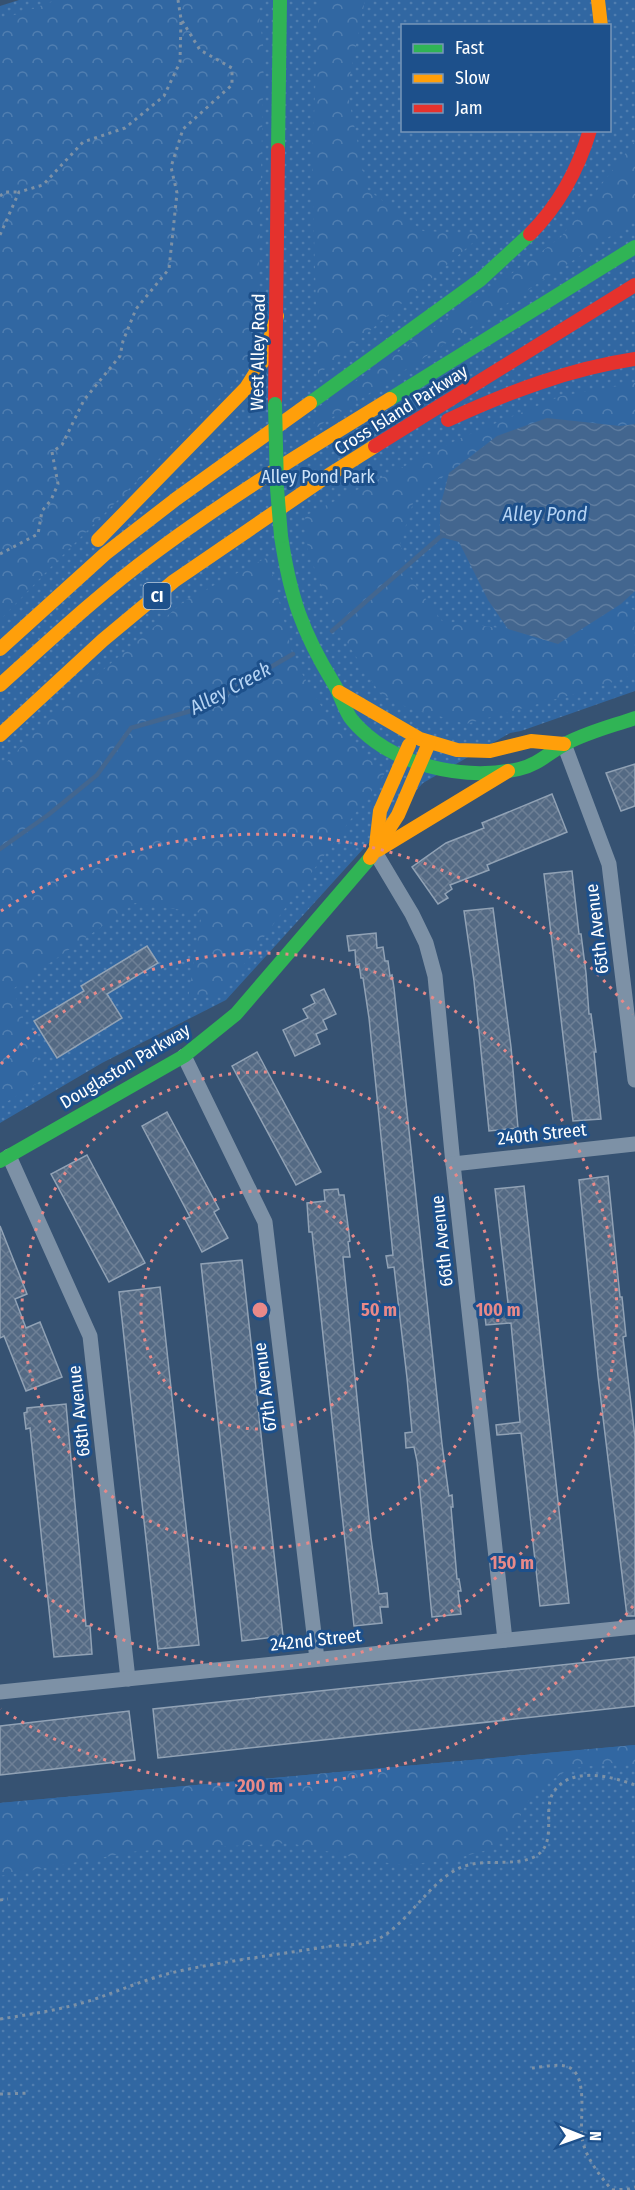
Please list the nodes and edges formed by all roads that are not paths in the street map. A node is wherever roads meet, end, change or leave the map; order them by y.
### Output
1 (280, 0) edge
2 (598, 0) edge
3 (600, 24) edge
4 (589, 132) edge
5 (635, 247) edge
6 (556, 280) dead end
7 (635, 285) edge
8 (277, 316) junction
9 (635, 359) edge
10 (309, 447) junction
11 (329, 475) junction
12 (0, 640) edge
13 (0, 650) edge
14 (0, 685) edge
15 (339, 692) junction
16 (635, 718) edge
17 (0, 735) edge
18 (413, 736) junction
19 (429, 743) junction
20 (564, 744) junction
21 (402, 757) junction
22 (419, 765) junction
23 (509, 770) junction
24 (375, 852) junction
25 (184, 1056) junction
26 (635, 1080) edge
27 (635, 1144) edge
28 (4, 1158) edge
29 (453, 1164) junction
30 (635, 1627) edge
31 (505, 1640) junction
32 (317, 1659) junction
33 (128, 1679) junction
34 (0, 1692) edge

1 - 8 main road, West Alley Road
2 - 3 main road
4 - 13 main road
5 - 10 main road, Cross Island Parkway / CI
6 - 10 main road
7 - 11 main road, Cross Island Parkway / CI
8 - 12 main road
8 - 15 main road, West Alley Road, bridge
9 - 11 main road
10 - 14 main road, Cross Island Parkway / CI
11 - 17 main road, Cross Island Parkway / CI
15 - 18 main road
15 - 21 main road, West Alley Road
16 - 20 main road, Douglaston Parkway
18 - 19 main road, Douglaston Parkway
18 - 21 main road
19 - 20 main road, Douglaston Parkway
19 - 22 main road, Douglaston Parkway
20 - 23 main road, Douglaston Parkway
20 - 26 street, 65th Avenue
21 - 22 main road, Douglaston Parkway
21 - 24 main road
22 - 23 main road, Douglaston Parkway
22 - 24 main road, Douglaston Parkway
23 - 24 main road, Douglaston Parkway
24 - 25 main road, Douglaston Parkway
24 - 29 street, 66th Avenue
25 - 28 main road, Douglaston Parkway
25 - 32 street, 67th Avenue
27 - 29 street, 240th Street
28 - 33 street, 68th Avenue
29 - 31 street, 66th Avenue
30 - 31 street, 242nd Street
31 - 32 street, 242nd Street
32 - 33 street, 242nd Street
33 - 34 street, 242nd Street

